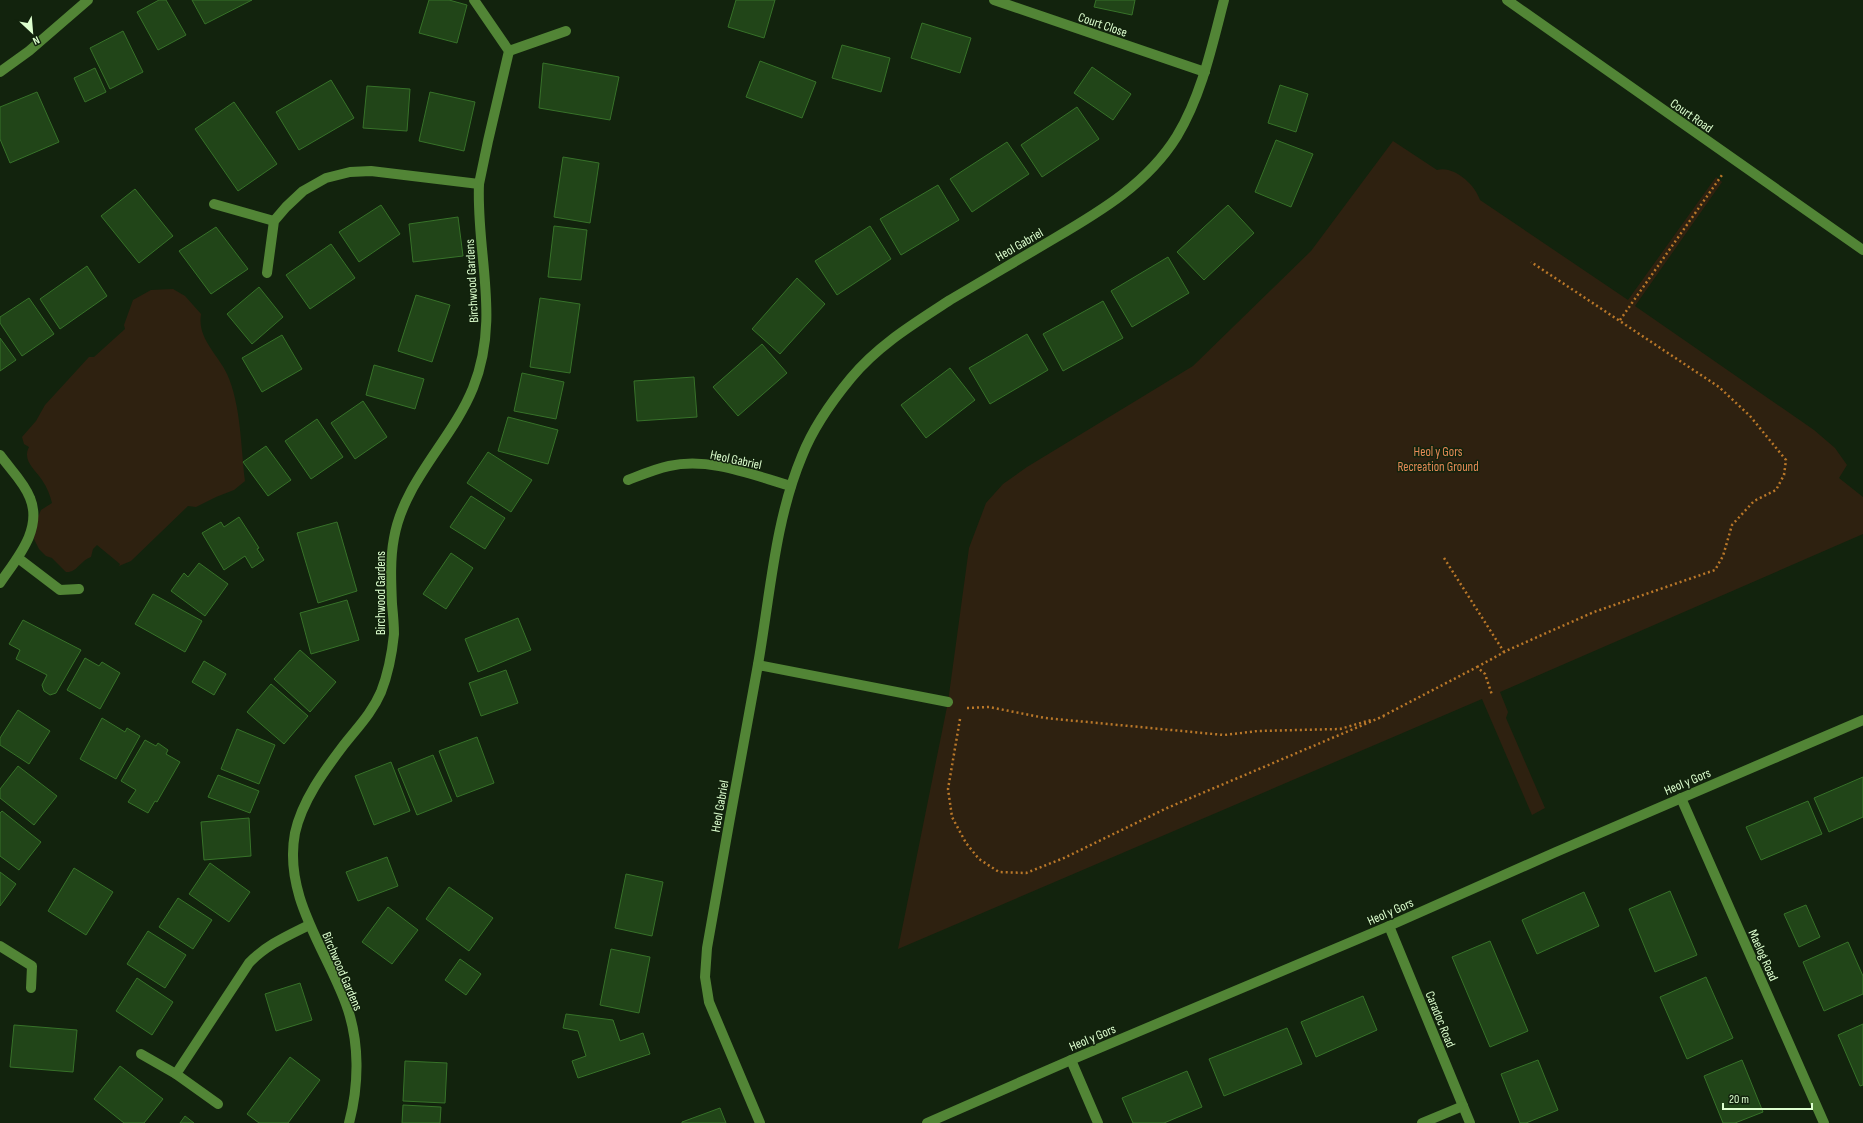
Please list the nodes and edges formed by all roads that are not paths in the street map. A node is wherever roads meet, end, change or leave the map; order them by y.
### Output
1 (88, 0) edge
2 (474, 0) edge
3 (994, 0) edge
4 (1224, 0) edge
5 (1507, 0) edge
6 (566, 30) dead end
7 (509, 51) junction
8 (0, 72) edge
9 (1205, 72) junction
10 (479, 184) junction
11 (214, 204) dead end
12 (274, 221) junction
13 (1863, 250) edge
14 (267, 273) dead end
15 (0, 455) edge
16 (628, 480) dead end
17 (792, 486) junction
18 (18, 558) junction
19 (0, 583) edge
20 (79, 589) dead end
21 (758, 665) junction
22 (948, 702) road end
23 (1863, 720) edge
24 (1681, 798) junction
25 (309, 925) junction
26 (1389, 926) junction
27 (0, 946) edge
28 (31, 988) dead end
29 (141, 1054) dead end
30 (1071, 1060) junction
31 (176, 1074) junction
32 (218, 1104) dead end
33 (1463, 1106) junction
34 (349, 1123) edge
35 (760, 1123) edge
36 (927, 1123) edge
37 (1098, 1123) edge
38 (1422, 1123) edge
39 (1470, 1123) edge
40 (1824, 1123) edge

1 - 8 street
2 - 7 street
3 - 9 street, Court Close
4 - 9 street, Heol Gabriel
5 - 13 street, Court Road
6 - 7 street
7 - 10 street, Birchwood Gardens
9 - 17 street, Heol Gabriel
10 - 12 street
10 - 25 street, Birchwood Gardens
11 - 12 street
12 - 14 street
15 - 18 street
16 - 17 street, Heol Gabriel
17 - 21 street, Heol Gabriel
18 - 19 street
18 - 20 street
21 - 22 street
21 - 35 street, Heol Gabriel
23 - 24 street, Heol y Gors
24 - 26 street, Heol y Gors
24 - 40 street, Maelog Road
25 - 31 street, Birchwood Gardens
25 - 34 street, Birchwood Gardens
26 - 30 street, Heol y Gors
26 - 33 street, Caradoc Road
27 - 28 street
29 - 31 street
30 - 36 street, Heol y Gors
30 - 37 street
31 - 32 street
33 - 38 street
33 - 39 street, Caradoc Road

